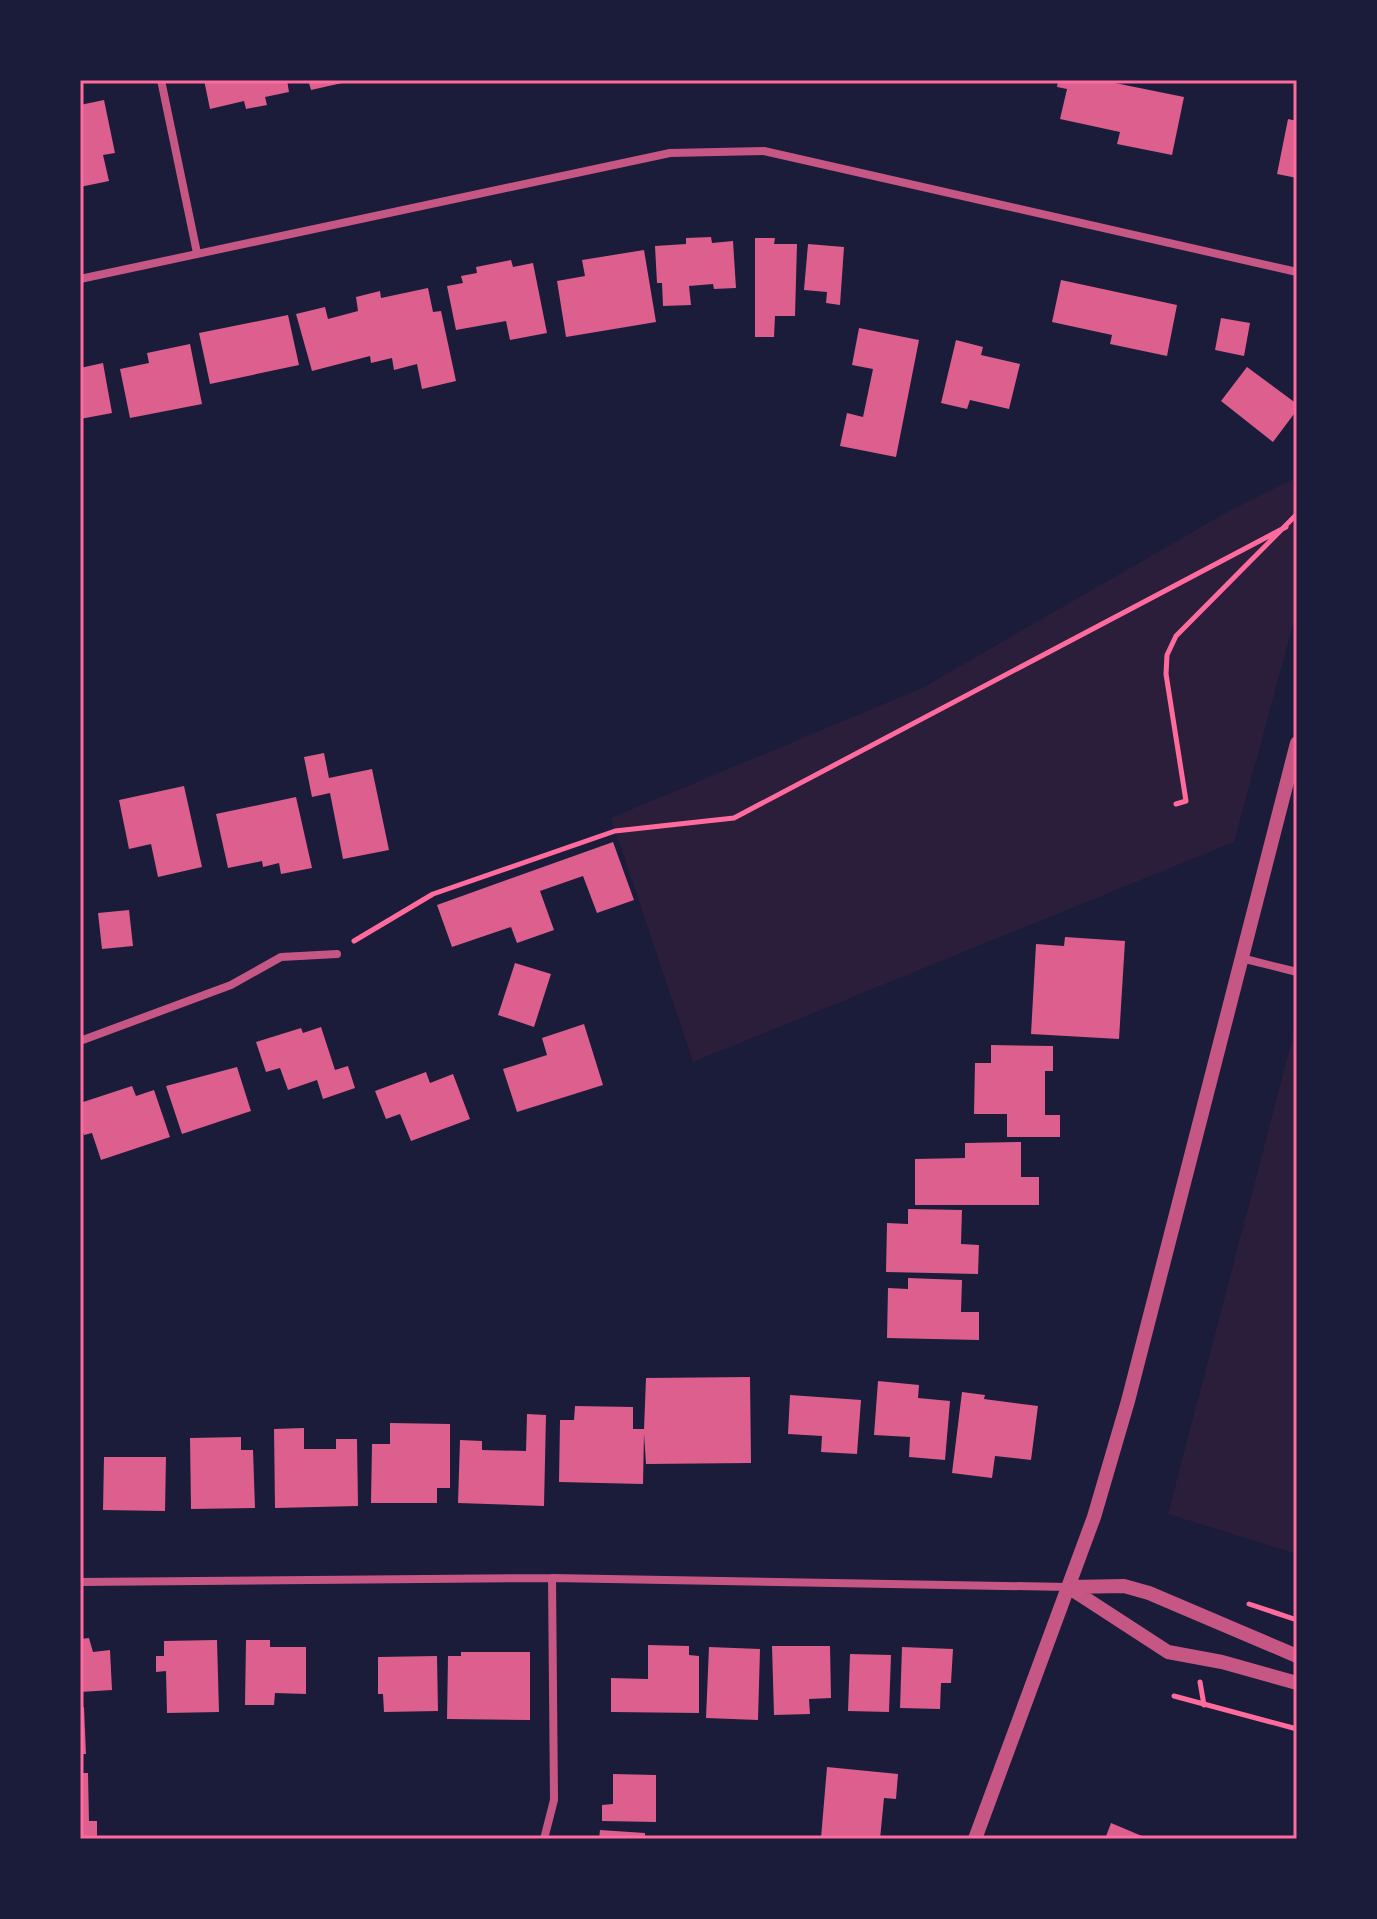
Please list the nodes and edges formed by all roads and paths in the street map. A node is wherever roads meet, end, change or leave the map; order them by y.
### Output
1 (161, 80) edge
2 (197, 253) junction
3 (1297, 272) edge
4 (80, 279) edge
5 (1297, 514) edge
6 (1286, 527) junction
7 (1297, 743) edge
8 (1176, 804) dead end
9 (337, 954) joint
10 (1241, 958) junction
11 (1297, 972) edge
12 (80, 1041) edge
13 (552, 1578) junction
14 (80, 1582) edge
15 (1068, 1587) junction
16 (1236, 1598) dead end
17 (1297, 1620) edge
18 (1297, 1656) edge
19 (1297, 1683) edge
20 (1174, 1696) dead end
21 (1297, 1729) edge
22 (544, 1839) edge
23 (975, 1839) edge

1 - 2 street
2 - 3 street
2 - 4 street
5 - 6 path
6 - 8 path
6 - 9 path
7 - 10 street
9 - 12 street
10 - 11 street
10 - 15 street
13 - 14 street
13 - 15 street
13 - 22 street
15 - 18 street
15 - 19 street
15 - 23 street
16 - 17 path
20 - 21 path

